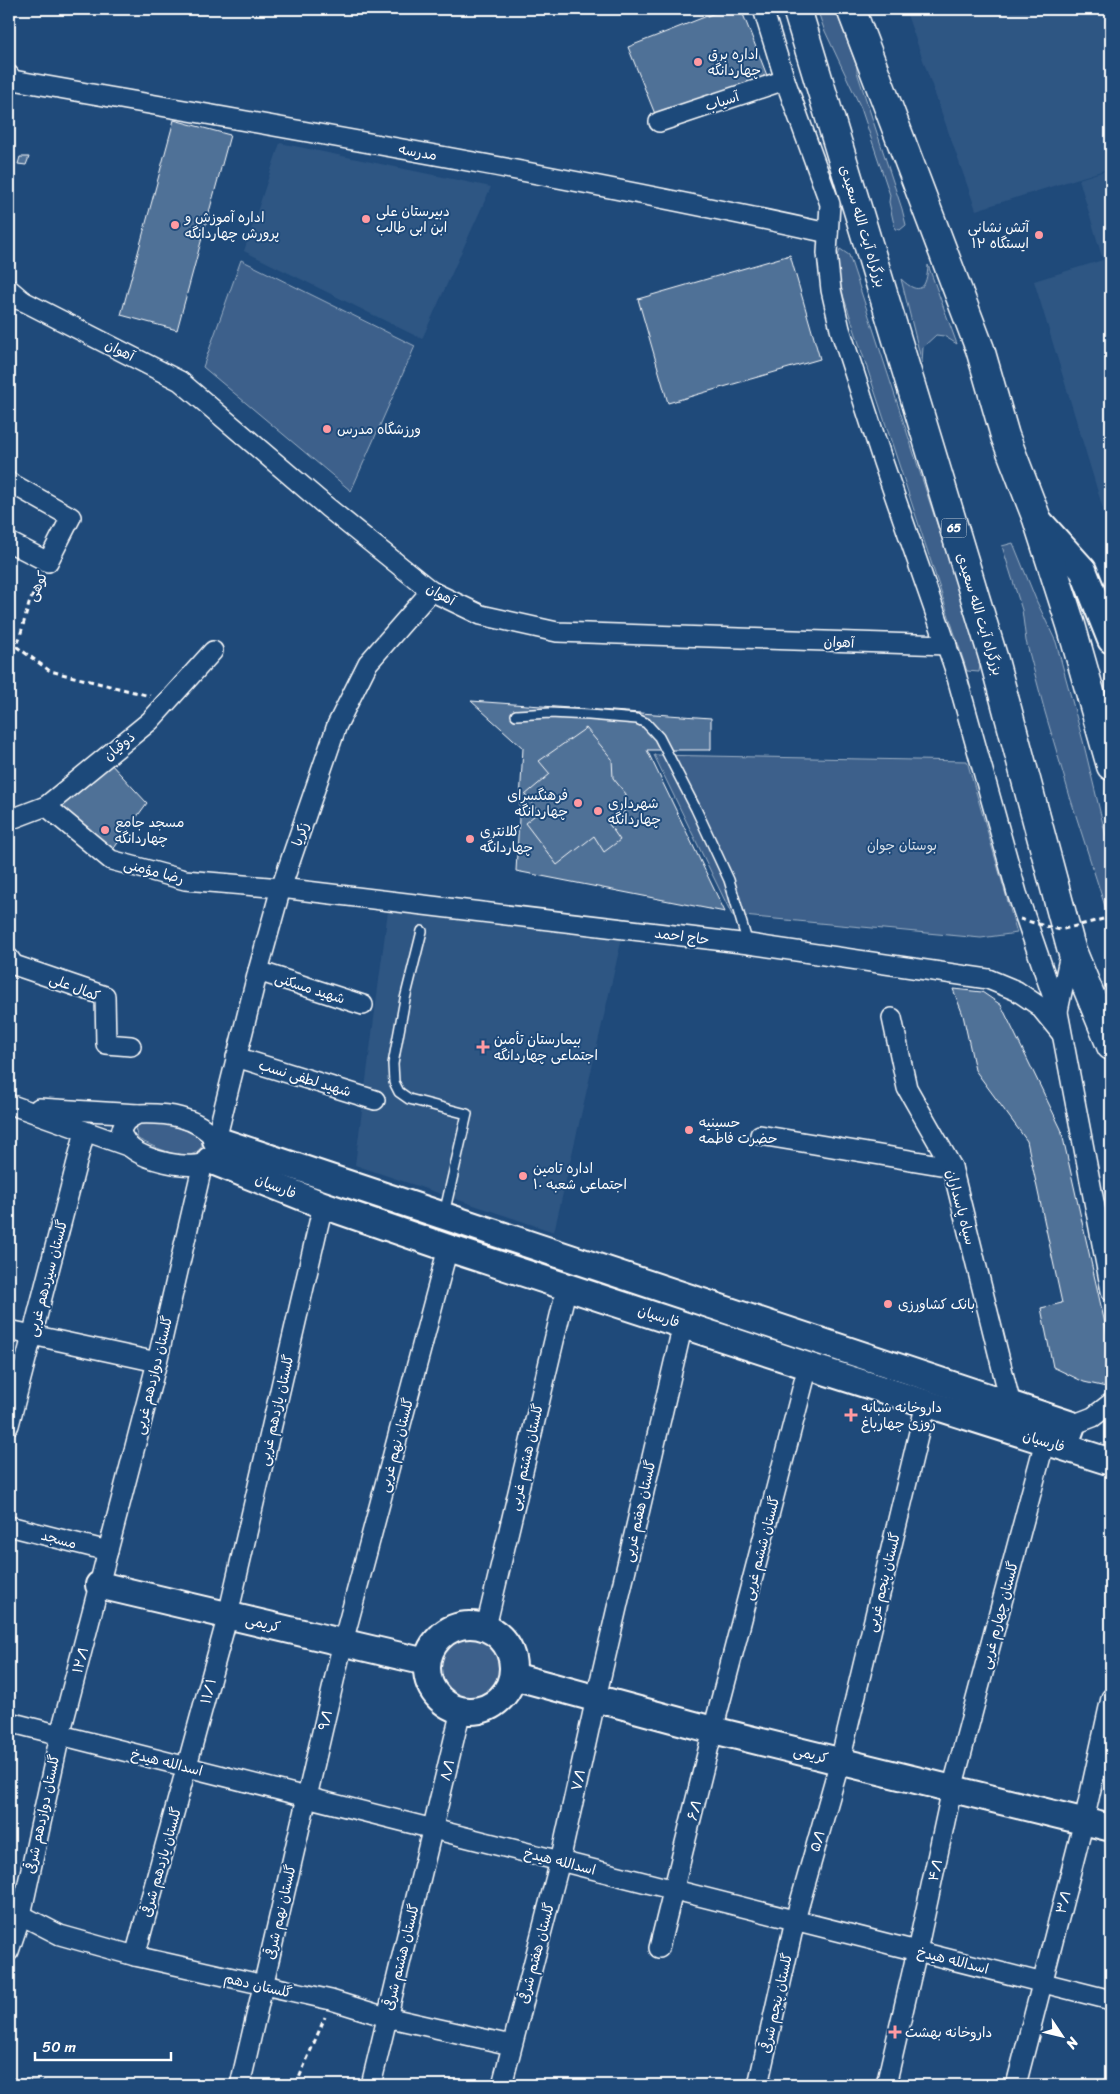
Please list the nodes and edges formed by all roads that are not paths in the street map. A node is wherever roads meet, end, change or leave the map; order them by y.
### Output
1 (763, 9) edge
2 (798, 9) edge
3 (851, 9) edge
4 (785, 80) junction
5 (10, 83) edge
6 (659, 122) dead end
7 (842, 201) junction
8 (828, 233) junction
9 (9, 289) edge
10 (16, 299) edge
11 (9, 482) edge
12 (1036, 519) junction
13 (9, 542) edge
14 (431, 591) junction
15 (1111, 640) edge
16 (947, 645) junction
17 (213, 651) dead end
18 (516, 715) dead end
19 (1111, 766) edge
20 (46, 806) junction
21 (9, 820) edge
22 (281, 888) junction
23 (422, 931) dead end
24 (749, 944) junction
25 (1072, 948) junction
26 (9, 958) edge
27 (258, 971) junction
28 (362, 1005) dead end
29 (1058, 1012) junction
30 (892, 1018) dead end
31 (1063, 1035) junction
32 (131, 1046) dead end
33 (1111, 1046) edge
34 (236, 1057) junction
35 (374, 1100) dead end
36 (12, 1105) edge
37 (138, 1114) junction
38 (85, 1131) junction
39 (760, 1135) dead end
40 (130, 1147) junction
41 (207, 1147) junction
42 (952, 1167) junction
43 (323, 1205) junction
44 (444, 1216) junction
45 (448, 1248) junction
46 (567, 1286) junction
47 (1111, 1291) edge
48 (683, 1324) junction
49 (9, 1330) edge
50 (32, 1335) junction
51 (157, 1362) junction
52 (808, 1366) junction
53 (926, 1403) junction
54 (1111, 1403) edge
55 (1011, 1405) junction
56 (9, 1425) edge
57 (1061, 1438) junction
58 (1111, 1462) edge
59 (9, 1526) edge
60 (108, 1552) junction
61 (99, 1585) junction
62 (228, 1615) junction
63 (486, 1627) junction
64 (343, 1642) junction
65 (426, 1662) junction
66 (513, 1676) junction
67 (596, 1698) junction
68 (1111, 1698) edge
69 (461, 1710) junction
70 (9, 1722) edge
71 (713, 1730) junction
72 (60, 1735) junction
73 (840, 1761) junction
74 (188, 1768) junction
75 (952, 1789) junction
76 (307, 1798) junction
77 (1084, 1821) junction
78 (1111, 1828) edge
79 (433, 1829) junction
80 (560, 1861) junction
81 (674, 1890) junction
82 (15, 1913) edge
83 (795, 1920) junction
84 (659, 1948) dead end
85 (917, 1951) junction
86 (9, 1952) edge
87 (135, 1956) junction
88 (1042, 1982) junction
89 (264, 1987) junction
90 (1111, 2000) edge
91 (386, 2017) junction
92 (511, 2045) junction
93 (240, 2085) edge
94 (370, 2085) edge
95 (502, 2085) edge
96 (758, 2085) edge
97 (886, 2085) edge
98 (1016, 2085) edge

1 - 4 street
2 - 7 highway, بزرگراه آیت الله سعیدی / 65
3 - 12 highway
4 - 6 street, آسیاب
4 - 7 street
5 - 8 street, مدرسه
7 - 8 street
7 - 25 highway, بزرگراه آیت الله سعیدی / 65
8 - 16 street
9 - 10 street, آهوان
10 - 14 street, آهوان
11 - 13 street, کوهی
12 - 15 street
12 - 19 highway
14 - 16 street, آهوان
14 - 22 street, زکریا
16 - 29 street
17 - 20 street, ذوقیان
18 - 24 lane
20 - 21 street, ذوقیان
20 - 22 street, رضا مؤمنی
22 - 24 street, حاج احمد
22 - 27 street, زکریا
23 - 44 lane
24 - 31 street, حاج احمد
25 - 29 street
25 - 33 highway, بزرگراه آیت الله سعیدی / 65
26 - 32 street, کمال علی
27 - 28 street, شهید مسکنی
27 - 34 street, زکریا
29 - 31 street
30 - 42 street, سپاه پاسداران
31 - 47 street
34 - 35 street, شهید لطفی نسب
34 - 41 street, زکریا
36 - 37 street
36 - 38 street
37 - 40 street
37 - 41 street
38 - 40 street
38 - 50 street, گلستان سیزدهم غربی
39 - 42 street
40 - 41 street
41 - 43 street, فارسیان
41 - 44 street, فارسیان
41 - 51 street, گلستان دوازدهم غربی
42 - 55 street, سپاه پاسداران
43 - 45 street, فارسیان
43 - 62 street, گلستان یازدهم غربی
44 - 55 street, فارسیان
45 - 46 street, فارسیان
45 - 64 street, گلستان نهم غربی
46 - 48 street, فارسیان
46 - 63 street, گلستان هشتم غربی
48 - 52 street, فارسیان
48 - 67 street, گلستان هفتم غربی
49 - 50 street
50 - 51 street
50 - 56 street, گلستان سیزدهم غربی
51 - 60 street, گلستان دوازدهم غربی
52 - 53 street, فارسیان
52 - 71 street, گلستان ششم غربی
53 - 57 street, فارسیان
53 - 73 street, گلستان پنجم غربی
54 - 57 street
55 - 57 street, فارسیان
57 - 58 street, فارسیان
57 - 75 street, گلستان چهارم غربی
59 - 60 street, مسجد
60 - 61 street, گلستان دوازدهم غربی
61 - 62 street, کریمی
61 - 72 street, ۱۲/۱
62 - 64 street, کریمی
62 - 74 street, ۱۱/ ۱
63 - 65 street
63 - 66 street
64 - 65 street, کریمی
64 - 76 street, ۹/۱
65 - 69 street
66 - 67 street, کریمی
66 - 69 street
67 - 71 street, کریمی
67 - 80 street, ۷/۱
68 - 77 street, ۳/۱
69 - 79 street, ۸/۱
70 - 72 street, اسدالله هیدخ
71 - 73 street, کریمی
71 - 81 street, ۶/۱
72 - 74 street, اسدالله هیدخ
72 - 82 street, گلستان دوازدهم شرقی
73 - 75 street, کریمی
73 - 83 street, ۵/۱
74 - 76 street, اسدالله هیدخ
74 - 87 street, گلستان یازدهم شرقی
75 - 77 street, کریمی
75 - 85 street, ۴/۱
76 - 79 street, اسدالله هیدخ
76 - 89 street, گلستان نهم شرقی
77 - 78 street, کریمی
77 - 88 street, ۳/۱
79 - 80 street, اسدالله هیدخ
79 - 91 street, گلستان هشتم شرقی
80 - 81 street, اسدالله هیدخ
80 - 92 street, گلستان هفتم شرقی
81 - 83 street, اسدالله هیدخ
81 - 84 street, ۶/۱
82 - 86 street, گلستان دوازدهم شرقی
82 - 87 street, گلستان دهم
83 - 85 street, اسدالله هیدخ
83 - 96 street, گلستان پنجم شرقی
85 - 88 street, اسدالله هیدخ
85 - 97 street, ۴/۱
87 - 89 street, گلستان دهم
88 - 90 street, اسدالله هیدخ
88 - 98 street, ۳/۱
89 - 91 street, گلستان دهم
89 - 93 street, گلستان نهم شرقی
91 - 92 street, گلستان دهم
91 - 94 street, گلستان هشتم شرقی
92 - 95 street, گلستان هفتم شرقی

